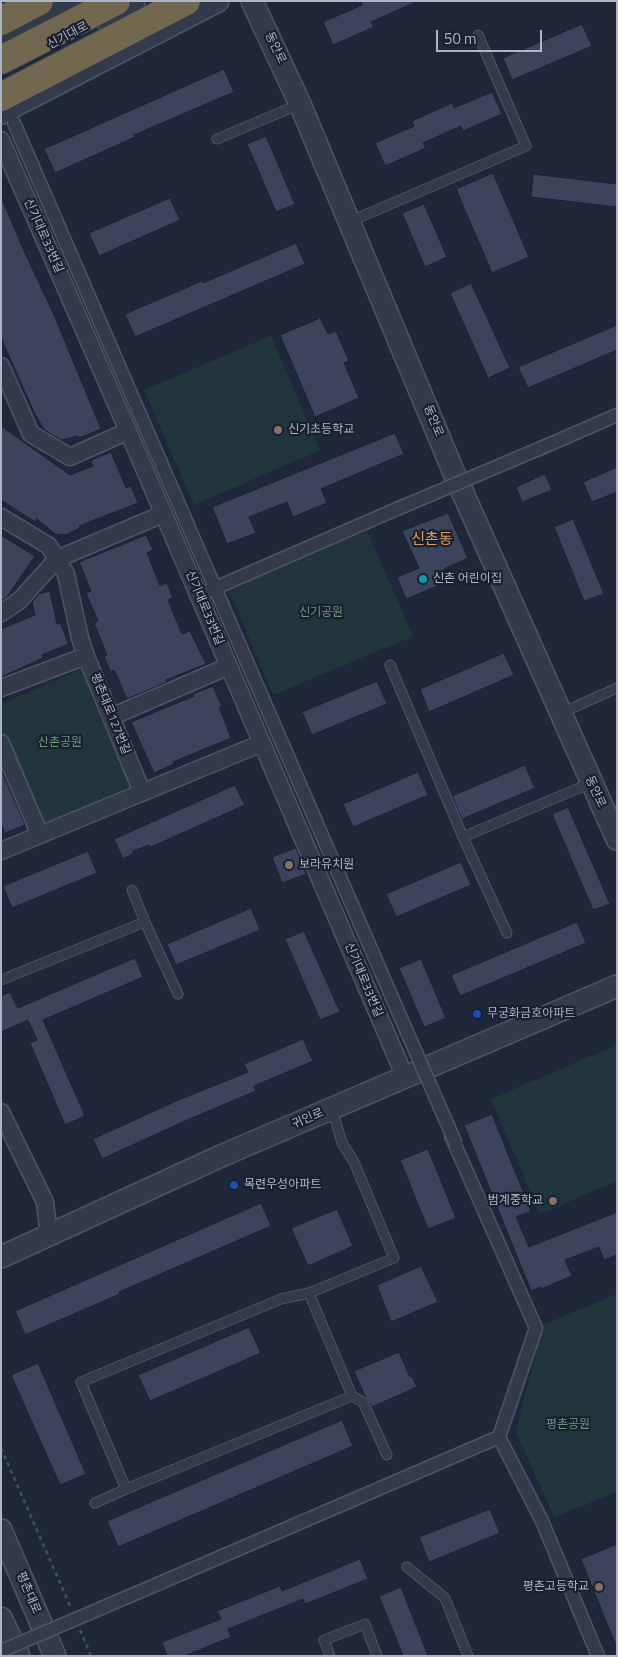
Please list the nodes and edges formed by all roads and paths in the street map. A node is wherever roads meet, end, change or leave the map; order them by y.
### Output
1 (39, 1) edge
2 (72, 1) edge
3 (116, 1) edge
4 (134, 1) edge
5 (186, 1) edge
6 (218, 1) edge
7 (252, 1) edge
8 (1, 21) edge
9 (478, 35) dead end
10 (1, 41) edge
11 (1, 60) edge
12 (1, 71) edge
13 (1, 97) edge
14 (300, 104) junction
15 (7, 118) edge
16 (217, 139) dead end
17 (1, 140) edge
18 (8, 172) edge
19 (351, 221) junction
20 (1, 366) edge
21 (6, 390) edge
22 (617, 415) edge
23 (128, 431) junction
24 (548, 445) junction
25 (484, 473) dead end
26 (440, 489) dead end
27 (397, 509) junction
28 (163, 514) junction
29 (1, 517) edge
30 (57, 559) junction
31 (215, 588) junction
32 (199, 595) junction
33 (1, 613) edge
34 (86, 656) junction
35 (390, 665) dead end
36 (229, 666) junction
37 (1, 688) edge
38 (617, 688) edge
39 (562, 713) junction
40 (111, 717) junction
41 (1, 743) edge
42 (262, 743) junction
43 (591, 783) junction
44 (142, 792) junction
45 (40, 835) junction
46 (464, 837) junction
47 (617, 839) edge
48 (1, 851) edge
49 (132, 890) dead end
50 (145, 922) junction
51 (507, 933) dead end
52 (1, 980) edge
53 (617, 986) edge
54 (390, 992) junction
55 (178, 994) dead end
56 (411, 1042) dead end
57 (404, 1077) junction
58 (434, 1103) dead end
59 (332, 1108) junction
60 (1, 1112) edge
61 (456, 1144) junction
62 (49, 1236) junction
63 (1, 1257) edge
64 (309, 1293) junction
65 (352, 1396) junction
66 (499, 1437) junction
67 (1, 1448) edge
68 (387, 1456) dead end
69 (126, 1489) junction
70 (95, 1502) dead end
71 (1, 1530) edge
72 (407, 1567) dead end
73 (73, 1614) dead end
74 (1, 1618) edge
75 (77, 1622) dead end
76 (1, 1651) edge
77 (19, 1656) edge
78 (55, 1656) edge
79 (91, 1656) edge
80 (330, 1656) edge
81 (377, 1656) edge
82 (468, 1656) edge
83 (598, 1656) edge

1 - 8 highway
2 - 10 street
3 - 11 highway
4 - 12 street, 신기대로
5 - 13 highway
6 - 15 street
7 - 14 street, 동안로
9 - 19 lane
14 - 16 lane
14 - 19 street, 동안로
15 - 31 street
17 - 18 street, 신기대로33번길
18 - 23 street, 신기대로33번길
19 - 39 street, 동안로
20 - 21 street
21 - 23 street
22 - 24 street
23 - 28 street, 신기대로33번길
24 - 25 street
24 - 27 street, bridge
26 - 27 street
27 - 31 street
28 - 30 street
28 - 32 street, 신기대로33번길
29 - 30 street, 평촌대로127번길
30 - 33 street
30 - 34 street, 평촌대로127번길
31 - 32 street
31 - 54 street
32 - 36 street, 신기대로33번길
34 - 37 street
34 - 40 street, 평촌대로127번길
35 - 46 lane
36 - 40 street
36 - 42 street, 신기대로33번길
38 - 39 lane
39 - 43 street, 동안로
40 - 44 street, 평촌대로127번길
41 - 45 street
42 - 44 street
42 - 57 street, 신기대로33번길
43 - 46 lane
43 - 47 street, 동안로
44 - 45 street
45 - 48 street
46 - 51 lane
49 - 50 lane
50 - 52 lane
50 - 55 lane
53 - 57 street, 귀인로
54 - 56 street
54 - 61 street, bridge
57 - 59 street, 귀인로
58 - 61 street
59 - 62 street, 귀인로
59 - 64 lane
60 - 62 street
61 - 66 street
62 - 63 street, 귀인로
64 - 65 lane
64 - 69 lane
65 - 68 lane
65 - 69 lane
66 - 76 street, bridge
66 - 83 street
67 - 73 path
69 - 70 lane
71 - 78 street, 평촌대로
72 - 82 lane
74 - 77 street
75 - 79 path
80 - 81 lane

